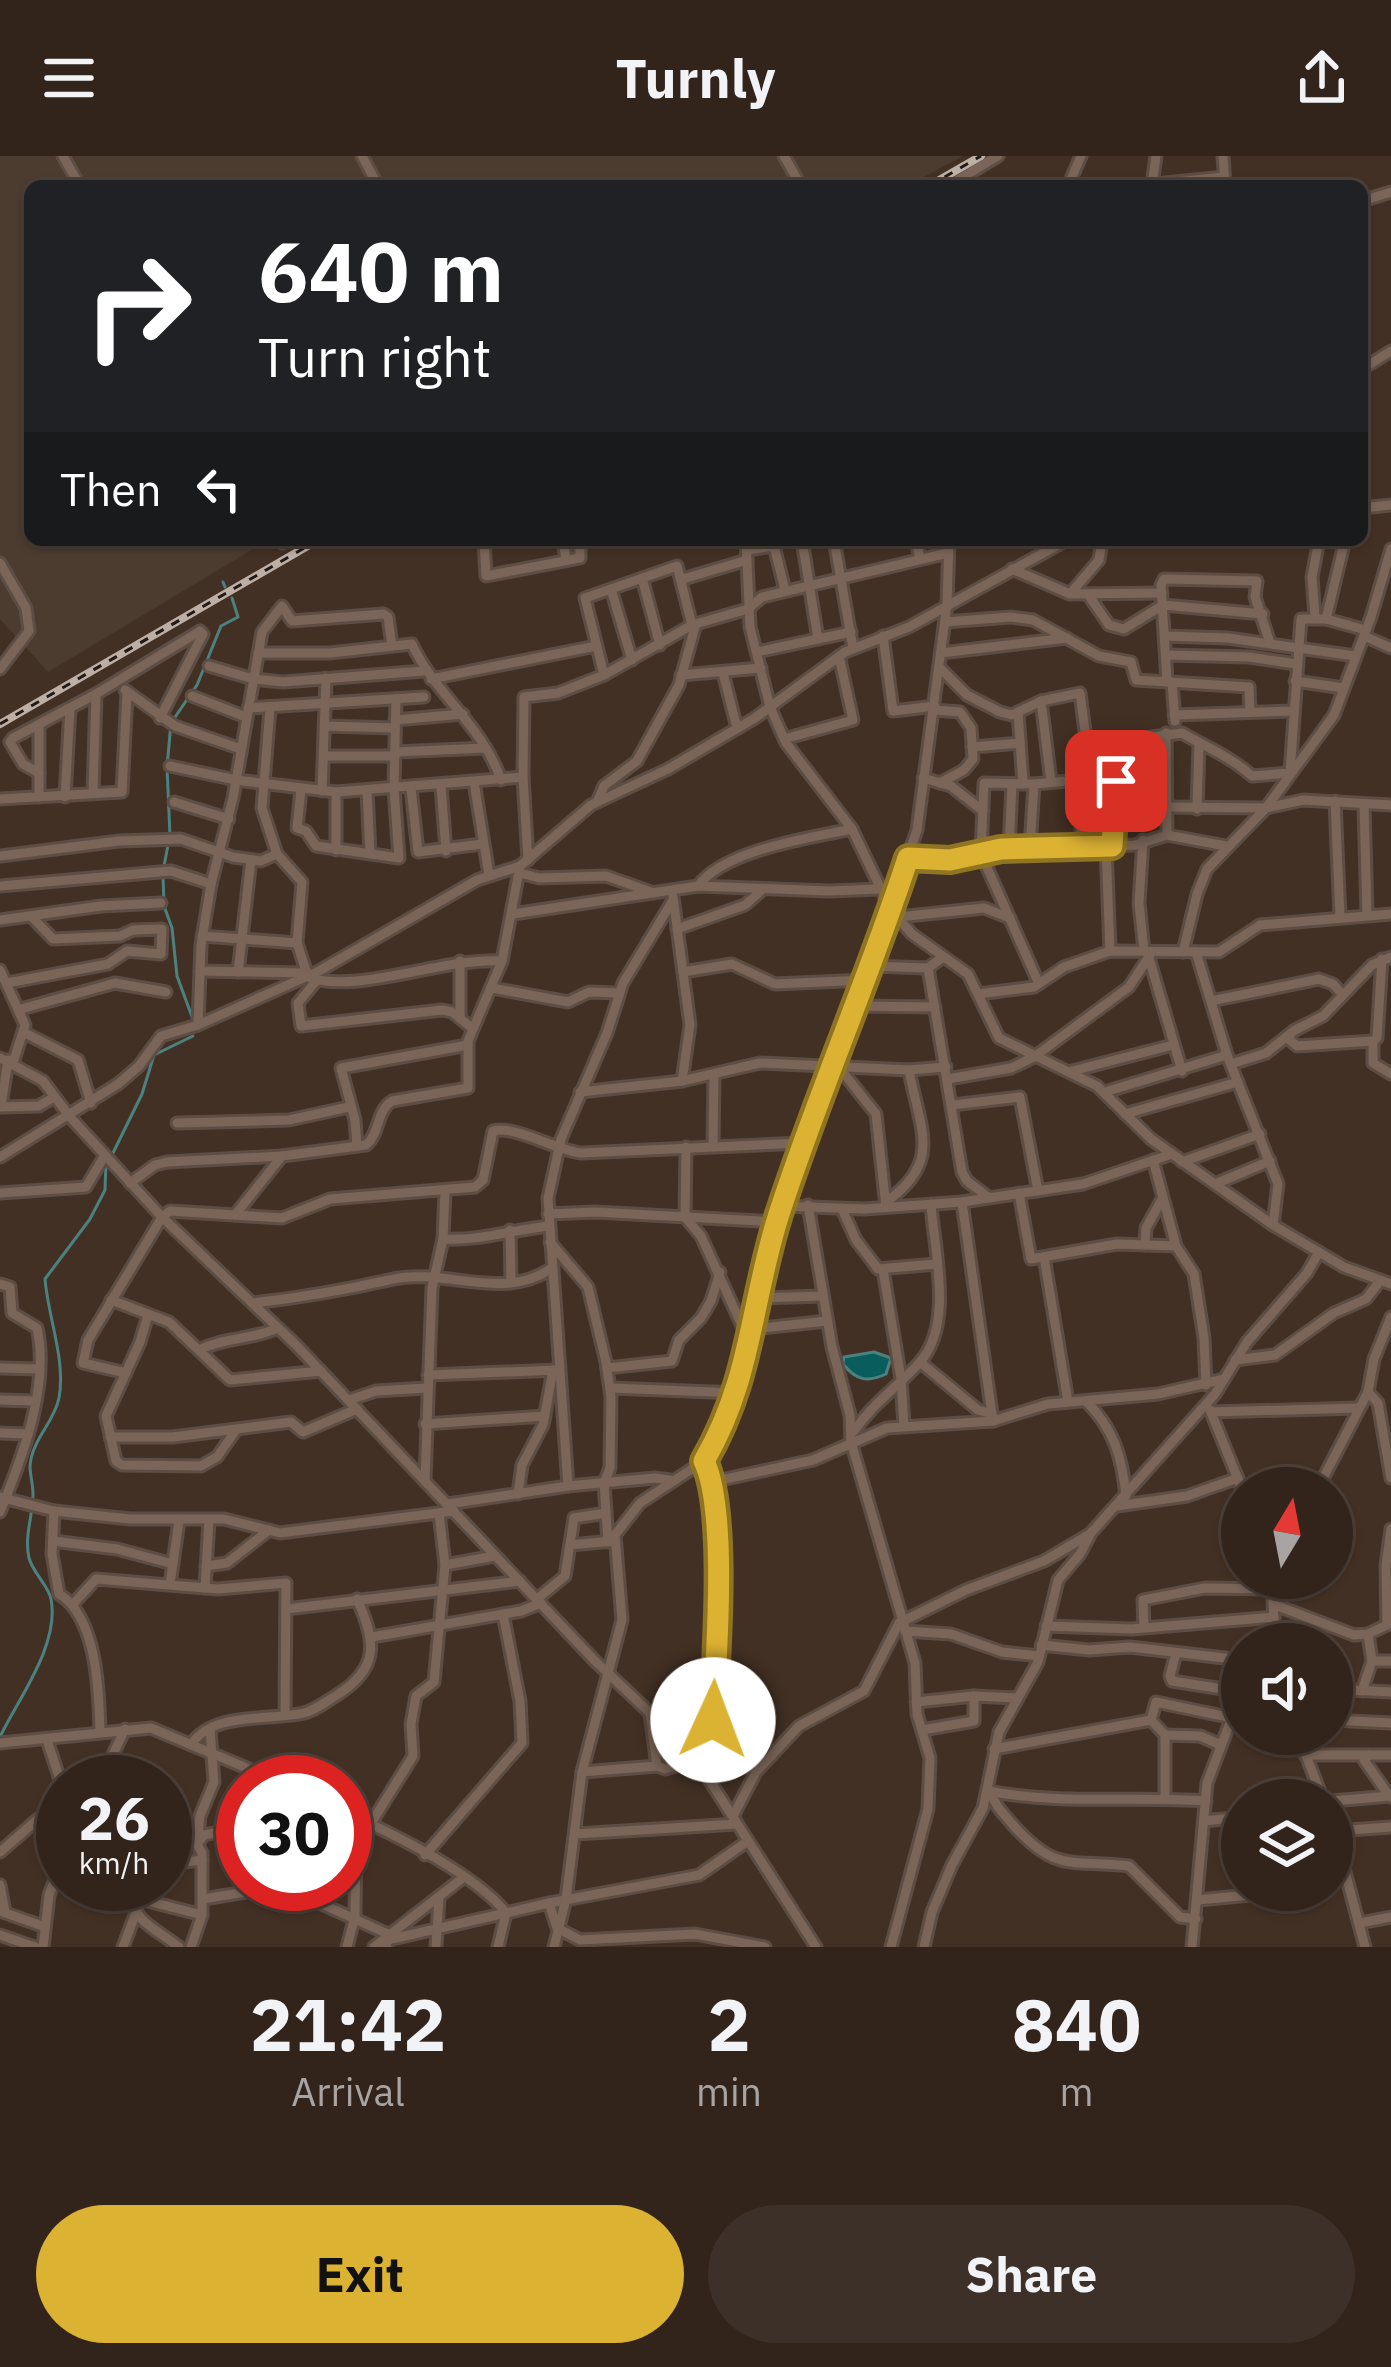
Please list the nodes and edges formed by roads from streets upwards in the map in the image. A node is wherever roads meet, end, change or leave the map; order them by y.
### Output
1 (998, 156) edge
2 (959, 180) edge
3 (484, 546) edge
4 (564, 546) edge
5 (581, 546) edge
6 (803, 546) edge
7 (835, 546) edge
8 (917, 546) edge
9 (949, 546) edge
10 (1055, 546) edge
11 (1101, 546) edge
12 (1318, 546) edge
13 (1343, 546) edge
14 (1391, 549) edge
15 (747, 550) edge
16 (949, 554) junction
17 (920, 559) junction
18 (566, 560) junction
19 (0, 563) edge
20 (1012, 569) junction
21 (642, 578) junction
22 (683, 579) junction
23 (841, 580) junction
24 (808, 584) junction
25 (611, 589) junction
26 (785, 590) junction
27 (1070, 594) junction
28 (1089, 596) junction
29 (1162, 599) junction
30 (947, 604) junction
31 (748, 609) junction
32 (1263, 614) junction
33 (1011, 617) junction
34 (1321, 618) junction
35 (945, 622) junction
36 (694, 626) junction
37 (850, 632) junction
38 (1365, 633) junction
39 (883, 636) junction
40 (1165, 636) junction
41 (1067, 638) junction
42 (818, 639) junction
43 (1270, 643) junction
44 (1013, 644) junction
45 (660, 645) junction
46 (392, 646) junction
47 (596, 646) junction
48 (853, 647) junction
49 (1297, 647) junction
50 (1391, 648) edge
51 (757, 652) junction
52 (258, 653) junction
53 (941, 653) junction
54 (1166, 655) junction
55 (839, 656) junction
56 (1355, 656) junction
57 (632, 660) junction
58 (1296, 664) junction
59 (209, 666) dead end
60 (760, 668) junction
61 (939, 668) junction
62 (0, 669) edge
63 (723, 673) junction
64 (428, 675) junction
65 (604, 675) junction
66 (681, 675) junction
67 (253, 679) junction
68 (326, 679) junction
69 (118, 681) junction
70 (1169, 681) junction
71 (1295, 681) junction
72 (1344, 688) junction
73 (128, 693) junction
74 (96, 694) junction
75 (193, 696) dead end
76 (424, 697) dead end
77 (396, 699) junction
78 (1041, 701) junction
79 (326, 705) junction
80 (770, 707) junction
81 (70, 708) junction
82 (269, 708) junction
83 (934, 708) junction
84 (1294, 711) junction
85 (1018, 712) junction
86 (1250, 712) junction
87 (247, 713) junction
88 (463, 714) junction
89 (1174, 715) junction
90 (160, 718) junction
91 (395, 724) junction
92 (39, 725) junction
93 (325, 727) junction
94 (737, 728) junction
95 (1171, 733) junction
96 (784, 739) junction
97 (1020, 743) junction
98 (1199, 743) junction
99 (1088, 746) junction
100 (972, 747) junction
101 (486, 748) junction
102 (241, 749) junction
103 (395, 754) junction
104 (324, 756) junction
105 (170, 766) dead end
106 (39, 773) junction
107 (1290, 773) junction
108 (523, 777) junction
109 (1086, 777) junction
110 (923, 778) junction
111 (236, 780) junction
112 (501, 780) junction
113 (474, 782) junction
114 (1051, 782) junction
115 (940, 783) junction
116 (264, 784) junction
117 (1023, 784) junction
118 (441, 786) junction
119 (411, 788) junction
120 (301, 789) junction
121 (394, 789) junction
122 (367, 790) junction
123 (322, 791) junction
124 (336, 792) junction
125 (93, 793) junction
126 (64, 796) junction
127 (39, 797) junction
128 (0, 799) edge
129 (598, 800) junction
130 (1335, 801) junction
131 (174, 802) dead end
132 (1364, 805) junction
133 (1391, 805) edge
134 (1167, 807) junction
135 (1197, 808) junction
136 (1266, 808) junction
137 (983, 811) junction
138 (229, 819) junction
139 (852, 829) junction
140 (1167, 835) junction
141 (1143, 840) junction
142 (482, 844) junction
143 (1108, 846) junction
144 (1226, 846) junction
145 (1081, 847) junction
146 (1030, 848) junction
147 (1009, 849) junction
148 (336, 850) junction
149 (446, 851) junction
150 (220, 853) junction
151 (277, 854) junction
152 (370, 854) junction
153 (981, 854) junction
154 (0, 856) edge
155 (908, 858) junction
156 (251, 860) junction
157 (523, 866) junction
158 (489, 875) junction
159 (98, 876) junction
160 (211, 884) junction
161 (0, 886) edge
162 (698, 886) junction
163 (764, 889) junction
164 (880, 889) junction
165 (655, 893) junction
166 (673, 895) junction
167 (160, 903) dead end
168 (100, 906) junction
169 (895, 913) junction
170 (513, 914) junction
171 (1391, 914) edge
172 (31, 916) junction
173 (1367, 916) junction
174 (1340, 917) junction
175 (1010, 918) junction
176 (0, 920) edge
177 (677, 929) junction
178 (202, 936) junction
179 (240, 939) junction
180 (297, 943) junction
181 (1110, 951) junction
182 (1183, 952) junction
183 (1196, 952) junction
184 (1149, 954) junction
185 (944, 957) junction
186 (1387, 958) edge
187 (460, 961) junction
188 (502, 962) junction
189 (870, 966) junction
190 (928, 968) junction
191 (0, 970) edge
192 (200, 971) junction
193 (238, 971) junction
194 (683, 972) junction
195 (310, 976) junction
196 (866, 980) junction
197 (7, 983) junction
198 (1040, 984) junction
199 (492, 988) junction
200 (166, 992) dead end
201 (619, 993) junction
202 (978, 994) junction
203 (1343, 995) junction
204 (1211, 1001) junction
205 (856, 1006) junction
206 (935, 1006) junction
207 (21, 1009) junction
208 (460, 1018) junction
209 (198, 1024) junction
210 (472, 1028) junction
211 (25, 1033) junction
212 (1391, 1033) edge
213 (1286, 1037) junction
214 (1376, 1037) junction
215 (468, 1045) junction
216 (1172, 1045) junction
217 (1034, 1058) junction
218 (7, 1060) edge
219 (1229, 1060) junction
220 (837, 1065) junction
221 (909, 1070) junction
222 (1072, 1071) junction
223 (1182, 1071) junction
224 (947, 1073) junction
225 (715, 1075) junction
226 (1391, 1075) edge
227 (682, 1081) junction
228 (1238, 1082) junction
229 (580, 1092) junction
230 (1105, 1093) junction
231 (55, 1097) junction
232 (91, 1103) junction
233 (952, 1105) junction
234 (1, 1106) edge
235 (349, 1107) junction
236 (1126, 1114) junction
237 (70, 1117) junction
238 (177, 1123) dead end
239 (1260, 1134) junction
240 (803, 1143) junction
241 (1231, 1145) junction
242 (357, 1146) junction
243 (713, 1146) junction
244 (686, 1148) junction
245 (558, 1150) junction
246 (105, 1154) junction
247 (1172, 1154) junction
248 (283, 1156) junction
249 (0, 1157) edge
250 (1153, 1160) junction
251 (1270, 1161) junction
252 (1182, 1162) junction
253 (1241, 1173) junction
254 (130, 1183) junction
255 (1215, 1184) junction
256 (445, 1191) junction
257 (1038, 1191) junction
258 (0, 1192) edge
259 (1019, 1193) junction
260 (988, 1197) junction
261 (1162, 1197) junction
262 (962, 1202) junction
263 (931, 1204) junction
264 (808, 1205) junction
265 (886, 1205) junction
266 (782, 1206) junction
267 (842, 1209) junction
268 (235, 1215) junction
269 (162, 1217) junction
270 (685, 1217) junction
271 (548, 1220) junction
272 (777, 1222) junction
273 (1273, 1225) junction
274 (510, 1230) junction
275 (443, 1239) junction
276 (550, 1242) junction
277 (1145, 1245) junction
278 (1176, 1246) junction
279 (1319, 1252) junction
280 (1044, 1256) junction
281 (936, 1264) junction
282 (552, 1268) junction
283 (883, 1270) junction
284 (720, 1272) junction
285 (434, 1278) junction
286 (1385, 1282) edge
287 (511, 1283) junction
288 (0, 1284) edge
289 (822, 1296) junction
290 (761, 1298) junction
291 (111, 1300) junction
292 (252, 1304) junction
293 (148, 1315) junction
294 (1391, 1317) edge
295 (827, 1321) junction
296 (278, 1328) junction
297 (753, 1329) junction
298 (749, 1343) junction
299 (199, 1350) junction
300 (1235, 1360) junction
301 (920, 1362) junction
302 (0, 1368) edge
303 (607, 1368) junction
304 (39, 1369) junction
305 (556, 1370) junction
306 (321, 1371) junction
307 (126, 1372) junction
308 (428, 1375) junction
309 (1225, 1378) junction
310 (901, 1379) junction
311 (1206, 1385) junction
312 (427, 1388) junction
313 (610, 1388) junction
314 (1368, 1392) junction
315 (738, 1393) junction
316 (0, 1400) edge
317 (1086, 1400) junction
318 (34, 1401) junction
319 (1068, 1402) junction
320 (353, 1404) junction
321 (1208, 1408) junction
322 (1358, 1408) junction
323 (545, 1416) junction
324 (993, 1418) junction
325 (425, 1424) junction
326 (904, 1426) junction
327 (236, 1430) junction
328 (0, 1433) edge
329 (26, 1434) junction
330 (110, 1437) junction
331 (851, 1438) junction
332 (1389, 1448) edge
333 (704, 1461) junction
334 (1233, 1467) edge
335 (1328, 1467) edge
336 (1391, 1478) edge
337 (670, 1480) junction
338 (424, 1481) junction
339 (712, 1482) junction
340 (604, 1483) junction
341 (568, 1486) junction
342 (1221, 1488) edge
343 (518, 1494) junction
344 (3, 1498) edge
345 (1121, 1501) junction
346 (447, 1509) junction
347 (54, 1511) junction
348 (0, 1512) edge
349 (606, 1513) junction
350 (209, 1520) junction
351 (179, 1521) junction
352 (1391, 1529) edge
353 (269, 1530) junction
354 (1090, 1534) junction
355 (53, 1541) junction
356 (611, 1542) junction
357 (570, 1545) junction
358 (495, 1556) junction
359 (173, 1564) junction
360 (445, 1565) junction
361 (206, 1566) junction
362 (520, 1580) junction
363 (170, 1584) junction
364 (1221, 1586) edge
365 (205, 1588) junction
366 (444, 1593) junction
367 (1274, 1599) edge
368 (357, 1600) junction
369 (539, 1601) junction
370 (74, 1603) junction
371 (286, 1609) junction
372 (1275, 1611) junction
373 (503, 1614) junction
374 (1275, 1623) edge
375 (1389, 1624) edge
376 (904, 1626) junction
377 (1046, 1626) junction
378 (439, 1628) junction
379 (1144, 1628) junction
380 (1368, 1634) junction
381 (372, 1637) junction
382 (1040, 1650) junction
383 (1176, 1653) junction
384 (1221, 1658) edge
385 (1372, 1661) junction
386 (1391, 1661) edge
387 (607, 1672) junction
388 (1221, 1689) edge
389 (1353, 1690) edge
390 (1362, 1691) junction
391 (1391, 1692) edge
392 (974, 1696) junction
393 (1016, 1698) junction
394 (916, 1702) junction
395 (650, 1713) junction
396 (285, 1715) junction
397 (1221, 1716) edge
398 (1151, 1720) junction
399 (1353, 1721) edge
400 (1391, 1723) edge
401 (125, 1729) junction
402 (209, 1729) junction
403 (922, 1730) junction
404 (100, 1732) junction
405 (1165, 1735) junction
406 (47, 1740) junction
407 (2, 1743) edge
408 (191, 1744) junction
409 (1220, 1745) joint
410 (994, 1749) junction
411 (212, 1753) junction
412 (52, 1755) edge
413 (113, 1755) edge
414 (217, 1755) edge
415 (1305, 1755) edge
416 (1353, 1755) edge
417 (1369, 1755) junction
418 (1391, 1755) edge
419 (694, 1761) junction
420 (657, 1766) junction
421 (582, 1772) junction
422 (708, 1778) junction
423 (1315, 1779) edge
424 (989, 1791) junction
425 (1390, 1797) edge
426 (1165, 1798) junction
427 (1353, 1800) edge
428 (1206, 1801) junction
429 (1221, 1819) edge
430 (735, 1820) junction
431 (36, 1821) edge
432 (1204, 1821) junction
433 (372, 1822) edge
434 (372, 1826) edge
435 (1353, 1827) edge
436 (1391, 1827) edge
437 (216, 1832) edge
438 (575, 1834) junction
439 (748, 1841) junction
440 (192, 1842) edge
441 (197, 1844) junction
442 (0, 1852) edge
443 (425, 1855) junction
444 (202, 1860) junction
445 (192, 1861) edge
446 (464, 1877) junction
447 (0, 1885) edge
448 (1353, 1896) edge
449 (216, 1897) edge
450 (439, 1897) junction
451 (1221, 1898) edge
452 (203, 1899) junction
453 (566, 1899) junction
454 (1198, 1900) junction
455 (549, 1903) junction
456 (47, 1911) edge
457 (133, 1911) edge
458 (136, 1911) edge
459 (186, 1911) edge
460 (344, 1911) edge
461 (355, 1911) edge
462 (3, 1912) edge
463 (506, 1913) junction
464 (135, 1915) junction
465 (202, 1915) junction
466 (355, 1916) junction
467 (1391, 1917) edge
468 (1196, 1919) junction
469 (1360, 1924) junction
470 (45, 1927) junction
471 (439, 1928) junction
472 (557, 1928) junction
473 (0, 1935) edge
474 (704, 1941) edge
475 (193, 1942) edge
476 (383, 1942) edge
477 (729, 1943) edge
478 (39, 1947) edge
479 (123, 1947) edge
480 (179, 1947) edge
481 (207, 1947) edge
482 (347, 1947) edge
483 (436, 1947) edge
484 (498, 1947) edge
485 (554, 1947) edge
486 (765, 1947) edge
487 (815, 1947) edge
488 (891, 1947) edge
489 (924, 1947) edge
490 (1192, 1947) edge
491 (1365, 1947) edge

1 - 2 street
3 - 18 street
4 - 18 street
5 - 18 street
6 - 24 street
7 - 23 street
8 - 17 street
9 - 16 street
10 - 20 street
11 - 27 street
12 - 34 street
13 - 34 street
14 - 38 street
15 - 22 street
15 - 26 street
15 - 31 street
16 - 17 street
16 - 30 street
17 - 23 street
19 - 62 street
20 - 27 street
20 - 30 street
21 - 22 street
21 - 25 street
21 - 45 street
22 - 36 street
23 - 24 street
23 - 37 street
24 - 26 street
24 - 42 street
25 - 47 street
25 - 57 street
26 - 31 street
27 - 28 street
28 - 29 street
28 - 29 street
29 - 32 street
29 - 32 street
29 - 40 street
30 - 35 street
30 - 39 street
31 - 36 street
31 - 51 street
32 - 43 street
33 - 35 street
33 - 41 street
33 - 44 street
34 - 38 street
34 - 49 street
35 - 53 street
36 - 45 street
36 - 66 street
37 - 42 street
37 - 48 street
38 - 50 street
38 - 56 street
39 - 48 street
39 - 83 street
40 - 43 street
40 - 54 street
41 - 44 street
41 - 70 street
42 - 51 street
43 - 49 street
44 - 53 street
45 - 57 street
46 - 52 street
46 - 52 street
46 - 64 street
47 - 64 street
47 - 65 street
48 - 55 street
49 - 56 street
49 - 58 street
51 - 60 street
52 - 67 street
53 - 61 street
54 - 58 street
54 - 70 street
55 - 80 street
55 - 96 street
56 - 72 street
57 - 65 street
58 - 71 street
59 - 67 street
60 - 63 street
60 - 80 street
61 - 83 street
61 - 85 street
63 - 66 street
63 - 94 street
64 - 68 street
64 - 88 street
65 - 108 street
66 - 129 street
67 - 68 street
67 - 87 street
68 - 79 street
69 - 73 street
69 - 74 street
69 - 90 street
70 - 86 street
70 - 89 street
71 - 72 street
71 - 84 street
72 - 107 street
73 - 90 street
73 - 125 street
74 - 81 street
74 - 125 street
75 - 87 street
76 - 77 street
77 - 79 street
77 - 91 street
78 - 85 street
78 - 99 street
78 - 114 street
79 - 82 street
79 - 93 street
80 - 94 street
80 - 96 street
81 - 92 street
81 - 126 street
82 - 87 street
82 - 116 street
83 - 100 street
83 - 110 street
84 - 86 street
84 - 107 street
85 - 97 street
86 - 89 street
87 - 102 street
88 - 91 street
88 - 101 street
89 - 95 street
90 - 102 street
91 - 93 street
91 - 103 street
92 - 106 street
92 - 106 street
93 - 104 street
94 - 129 street
95 - 98 street
95 - 99 street
95 - 134 street
96 - 139 street
97 - 100 street
97 - 117 street
98 - 107 street
98 - 135 street
99 - 109 street
100 - 115 street
101 - 103 street
101 - 112 street
102 - 111 street
103 - 104 street
103 - 121 street
104 - 123 street
105 - 111 street
106 - 127 street
107 - 136 street
108 - 112 street
108 - 157 street
109 - 114 street
109 - 143 street
109 - 145 street
110 - 115 street
110 - 155 street
111 - 116 street
111 - 138 street
112 - 113 street
113 - 118 street
113 - 142 street
114 - 117 street
115 - 137 street
116 - 120 street
116 - 151 street
117 - 137 street
117 - 146 street
117 - 147 street
118 - 119 street
118 - 149 street
119 - 121 street
119 - 149 street
120 - 123 street
120 - 148 street
121 - 122 street
121 - 152 street
122 - 124 street
122 - 152 street
123 - 124 street
124 - 148 street
125 - 126 street
126 - 127 street
127 - 128 street
129 - 157 street
130 - 132 street
130 - 136 street
130 - 174 street
131 - 138 street
132 - 133 street
132 - 173 street
134 - 135 street
134 - 140 street
135 - 136 street
136 - 144 street
137 - 153 street
138 - 150 street
139 - 162 street
139 - 164 street
140 - 141 street
140 - 144 street
141 - 143 street
141 - 184 street
142 - 149 street
142 - 158 street
143 - 145 street
143 - 181 street
144 - 182 street
145 - 146 street
146 - 147 street
147 - 153 street
148 - 152 street
150 - 154 street
150 - 156 street
150 - 160 street
151 - 156 street
151 - 180 street
153 - 155 street
153 - 175 street
155 - 169 street
156 - 179 street
157 - 158 street
157 - 165 street
157 - 170 street
158 - 195 street
159 - 160 street
159 - 161 street
159 - 168 street
160 - 178 street
162 - 163 street
162 - 166 street
163 - 164 street
163 - 177 street
164 - 169 street
165 - 166 street
165 - 170 street
166 - 177 street
166 - 201 street
167 - 168 street
168 - 172 street
169 - 175 street
169 - 185 street
169 - 189 street
170 - 188 street
171 - 173 street
172 - 176 street
172 - 197 street
173 - 174 street
174 - 183 street
175 - 198 street
177 - 194 street
178 - 179 street
178 - 192 street
179 - 180 street
179 - 193 street
180 - 195 street
181 - 184 street
181 - 198 street
182 - 183 street
182 - 184 street
183 - 204 street
184 - 216 street
184 - 217 street
185 - 190 street
185 - 202 street
186 - 203 street
186 - 214 street
187 - 188 street
187 - 195 street
187 - 208 street
188 - 199 street
189 - 190 street
189 - 196 street
190 - 206 street
191 - 197 street
192 - 193 street
192 - 209 street
193 - 195 street
194 - 196 street
194 - 227 street
195 - 208 street
195 - 209 street
196 - 205 street
197 - 207 street
198 - 202 street
199 - 201 street
199 - 210 street
200 - 207 street
201 - 229 street
202 - 217 street
203 - 204 street
203 - 213 street
204 - 219 street
205 - 206 street
205 - 220 street
206 - 224 street
207 - 211 street
208 - 210 street
209 - 232 street
210 - 215 street
211 - 218 street
211 - 232 street
212 - 214 street
213 - 214 street
213 - 219 street
214 - 226 street
215 - 235 street
215 - 242 street
216 - 222 street
216 - 223 street
217 - 222 street
217 - 224 street
218 - 231 street
218 - 234 street
219 - 223 street
219 - 228 street
220 - 221 street
220 - 225 street
220 - 240 street
220 - 265 street
221 - 224 street
221 - 265 street
222 - 230 street
223 - 230 street
224 - 233 street
225 - 227 street
225 - 243 street
227 - 229 street
228 - 236 street
228 - 239 street
229 - 245 street
230 - 236 street
231 - 234 street
231 - 237 street
232 - 237 street
233 - 257 street
233 - 260 street
235 - 238 street
235 - 242 street
236 - 247 street
237 - 246 street
237 - 249 street
239 - 241 street
239 - 251 street
240 - 243 street
240 - 266 street
241 - 252 street
241 - 253 street
242 - 248 street
243 - 244 street
244 - 245 street
244 - 270 street
245 - 256 street
245 - 271 street
246 - 254 street
246 - 258 street
247 - 250 street
247 - 252 street
248 - 254 street
248 - 268 street
250 - 257 street
250 - 261 street
251 - 253 street
251 - 273 street
252 - 255 street
253 - 255 street
254 - 269 street
255 - 273 street
256 - 268 street
256 - 275 street
257 - 259 street
259 - 260 street
259 - 280 street
260 - 262 street
261 - 277 street
261 - 278 street
262 - 263 street
262 - 324 street
263 - 265 street
263 - 281 street
264 - 266 street
264 - 267 street
264 - 289 street
265 - 267 street
266 - 272 street
267 - 283 street
268 - 269 street
269 - 291 street
269 - 292 street
270 - 271 street
270 - 272 street
270 - 284 street
271 - 274 street
271 - 276 street
272 - 290 street
273 - 279 street
274 - 275 street
274 - 287 street
275 - 285 street
276 - 282 street
276 - 303 street
277 - 278 street
277 - 280 street
278 - 311 street
279 - 286 street
279 - 300 street
280 - 319 street
281 - 283 street
281 - 301 street
282 - 287 street
282 - 305 street
283 - 310 street
284 - 298 street
284 - 303 street
285 - 287 street
285 - 292 street
285 - 308 street
286 - 300 street
288 - 304 street
289 - 290 street
289 - 295 street
290 - 297 street
291 - 293 street
291 - 307 street
292 - 296 street
293 - 299 street
293 - 307 street
294 - 314 street
295 - 297 street
295 - 331 street
296 - 299 street
296 - 306 street
297 - 298 street
298 - 315 street
299 - 306 street
300 - 309 street
301 - 310 street
301 - 324 street
302 - 304 street
303 - 313 street
304 - 318 street
305 - 308 street
305 - 323 street
305 - 341 street
306 - 320 street
307 - 330 street
308 - 312 street
309 - 311 street
309 - 321 street
310 - 326 street
310 - 331 street
311 - 317 street
312 - 320 street
312 - 325 street
313 - 315 street
313 - 340 street
314 - 322 street
314 - 332 street
315 - 333 street
316 - 318 street
317 - 319 street
317 - 345 street
318 - 329 street
319 - 324 street
320 - 327 street
320 - 338 street
321 - 322 street
321 - 334 street
321 - 345 street
322 - 335 street
323 - 325 street
323 - 343 street
324 - 326 street
325 - 338 street
326 - 331 street
327 - 330 street
327 - 330 street
328 - 329 street
329 - 344 street
331 - 339 street
331 - 376 street
332 - 336 street
333 - 337 street
333 - 339 street
337 - 340 street
337 - 356 street
338 - 346 street
339 - 422 street
340 - 341 street
340 - 349 street
341 - 343 street
342 - 345 street
343 - 346 street
344 - 347 street
344 - 348 street
345 - 354 street
346 - 353 street
346 - 358 street
346 - 360 street
347 - 351 street
347 - 355 street
349 - 356 street
349 - 357 street
350 - 351 street
350 - 353 street
350 - 361 street
351 - 359 street
352 - 375 street
353 - 361 street
354 - 376 street
354 - 377 street
355 - 359 street
355 - 370 street
356 - 357 street
356 - 387 street
357 - 369 street
358 - 360 street
358 - 362 street
359 - 363 street
360 - 366 street
361 - 365 street
362 - 366 street
362 - 369 street
363 - 365 street
363 - 370 street
364 - 379 street
365 - 371 street
366 - 368 street
366 - 378 street
367 - 372 street
368 - 371 street
368 - 381 street
369 - 373 street
369 - 387 street
370 - 404 street
371 - 396 street
372 - 374 street
372 - 379 street
372 - 380 street
373 - 378 street
373 - 443 street
375 - 380 street
376 - 382 street
376 - 394 street
376 - 430 street
377 - 379 street
377 - 382 street
378 - 381 street
378 - 433 street
380 - 385 street
381 - 396 street
382 - 383 street
382 - 393 street
383 - 384 street
383 - 388 street
385 - 386 street
385 - 390 street
387 - 395 street
387 - 421 street
389 - 390 street
390 - 391 street
392 - 393 street
392 - 394 street
392 - 403 street
393 - 410 street
394 - 403 street
395 - 419 street
395 - 420 street
396 - 402 street
397 - 398 street
398 - 405 street
398 - 410 street
399 - 400 street
401 - 404 street
401 - 408 street
401 - 413 street
402 - 408 street
402 - 411 street
403 - 488 street
404 - 406 street
405 - 409 street
405 - 426 street
406 - 407 street
406 - 412 street
408 - 411 street
409 - 428 street
410 - 424 street
411 - 414 street
411 - 441 street
415 - 423 street
416 - 417 street
417 - 418 street
417 - 425 street
419 - 420 street
419 - 422 street
420 - 421 street
421 - 438 street
422 - 430 street
424 - 426 street
424 - 468 street
424 - 489 street
425 - 427 street
426 - 428 street
428 - 432 street
429 - 432 street
430 - 438 street
430 - 439 street
431 - 442 street
432 - 454 street
434 - 443 street
435 - 436 street
437 - 441 street
438 - 453 street
439 - 453 street
439 - 487 street
440 - 441 street
441 - 444 street
443 - 446 street
444 - 445 street
444 - 452 street
446 - 450 street
446 - 463 street
447 - 462 street
448 - 469 street
449 - 452 street
450 - 471 street
450 - 476 street
451 - 454 street
452 - 465 street
453 - 455 street
453 - 472 street
454 - 468 street
455 - 463 street
455 - 472 street
456 - 470 street
457 - 464 street
458 - 464 street
459 - 465 street
460 - 466 street
461 - 466 street
462 - 470 street
463 - 471 street
463 - 484 street
464 - 479 street
464 - 480 street
465 - 475 street
466 - 476 street
466 - 482 street
467 - 469 street
468 - 490 street
469 - 491 street
470 - 478 street
471 - 476 street
471 - 483 street
472 - 474 street
472 - 485 street
473 - 478 street
474 - 477 street
475 - 481 street
477 - 486 street

